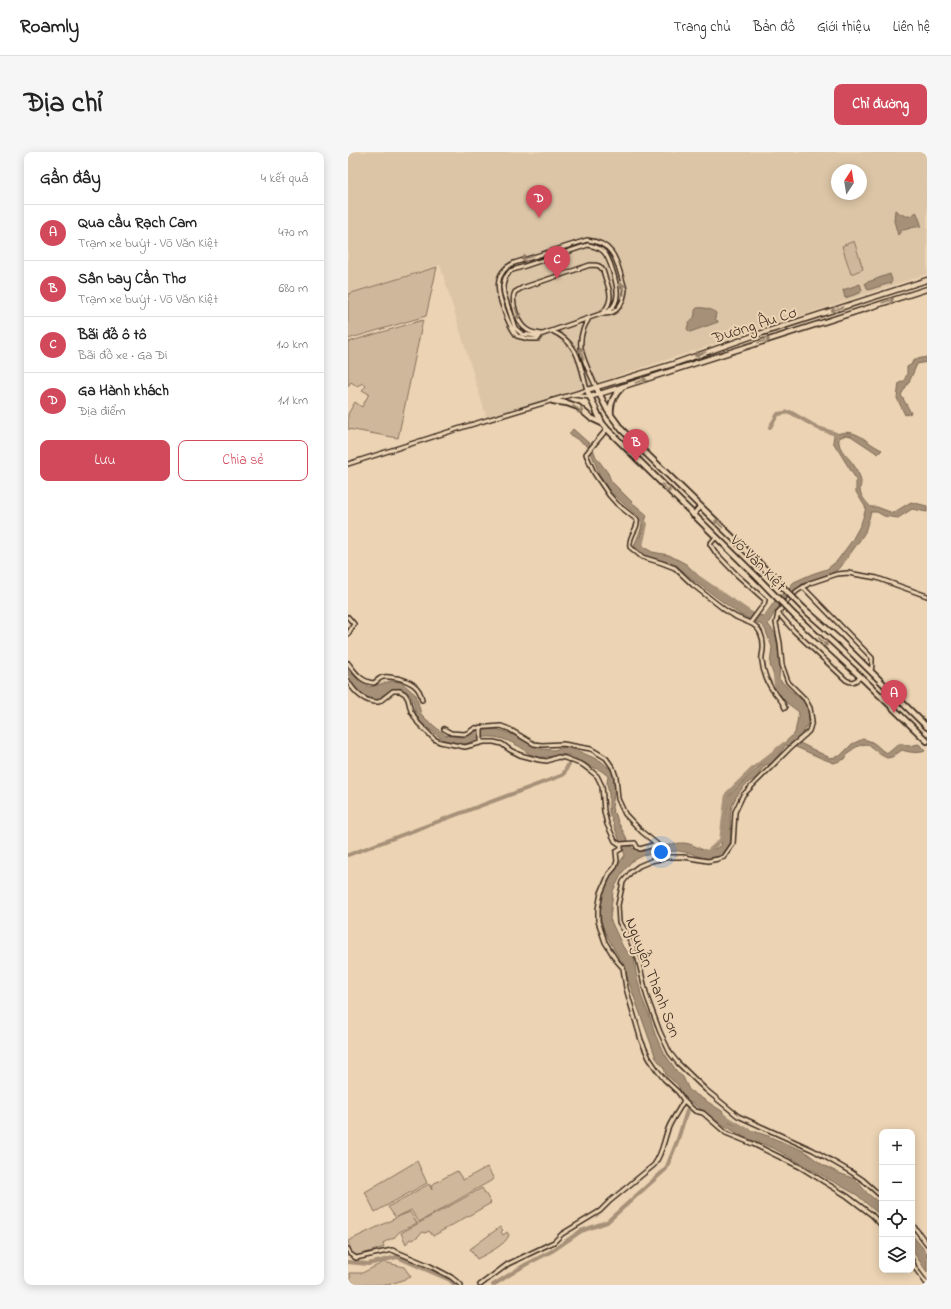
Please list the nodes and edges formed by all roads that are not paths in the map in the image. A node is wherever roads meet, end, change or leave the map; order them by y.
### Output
1 (927, 280) edge
2 (927, 289) edge
3 (602, 314) junction
4 (588, 319) junction
5 (552, 330) junction
6 (542, 334) junction
7 (673, 364) junction
8 (674, 370) junction
9 (596, 387) junction
10 (622, 387) junction
11 (588, 390) junction
12 (599, 394) junction
13 (573, 395) junction
14 (590, 397) junction
15 (553, 401) junction
16 (612, 419) junction
17 (602, 423) junction
18 (607, 429) junction
19 (348, 464) edge
20 (700, 506) junction
21 (693, 514) junction
22 (716, 537) junction
23 (803, 587) junction
24 (927, 596) edge
25 (778, 613) junction
26 (348, 617) edge
27 (751, 622) junction
28 (348, 634) edge
29 (348, 663) edge
30 (350, 670) edge
31 (871, 671) junction
32 (861, 677) junction
33 (348, 681) edge
34 (422, 700) dead end
35 (785, 708) dead end
36 (927, 727) edge
37 (481, 728) junction
38 (444, 729) dead end
39 (481, 740) junction
40 (927, 741) edge
41 (621, 844) junction
42 (658, 845) junction
43 (660, 859) junction
44 (685, 1101) junction
45 (879, 1194) edge
46 (879, 1223) edge
47 (915, 1228) edge
48 (927, 1244) edge
49 (348, 1249) edge
50 (915, 1268) edge
51 (927, 1284) edge
52 (462, 1285) edge
53 (480, 1285) edge

1 -> 7 street, Đường Âu Cơ
8 -> 2 street, Đường Âu Cơ
3 - 4 street
3 -> 6 street
3 - 6 street
3 -> 6 street
4 - 5 street
9 -> 4 street
5 - 6 street
5 - 11 street
7 - 8 street
7 - 9 street, Đường Âu Cơ
10 -> 8 street, Đường Âu Cơ
9 - 11 street, Đường Âu Cơ
9 - 12 main road, Võ Văn Kiệt
10 - 12 street, Đường Âu Cơ
10 - 16 main road
11 - 13 street
11 - 14 main road, Võ Văn Kiệt
12 - 14 street, Đường Âu Cơ
12 - 16 main road, Võ Văn Kiệt
13 - 14 street
13 - 15 street
14 - 17 main road, Võ Văn Kiệt
15 -> 17 main road
15 - 19 street
16 - 20 main road, Võ Văn Kiệt
17 - 18 main road, Võ Văn Kiệt
18 -> 21 main road, Võ Văn Kiệt
18 - 27 street
20 - 21 street
31 -> 20 main road, Võ Văn Kiệt, bridge
21 - 22 main road, Võ Văn Kiệt
22 - 27 street
22 -> 32 main road, Võ Văn Kiệt, bridge
23 - 24 street
23 - 25 street
23 - 31 street
25 - 32 street
25 - 43 street, Nguyễn Thanh Sơn
26 - 28 street
27 - 35 street
29 - 30 street
30 - 34 street
31 - 36 main road, Võ Văn Kiệt
32 - 40 main road, Võ Văn Kiệt
33 - 39 street
37 - 38 street
37 - 39 street
37 - 42 street
39 - 41 street
41 - 42 street
41 - 44 street
42 - 43 street
43 - 45 street, Nguyễn Thanh Sơn
44 - 46 street
44 - 53 street
47 - 48 street
49 - 52 street
50 - 51 street

